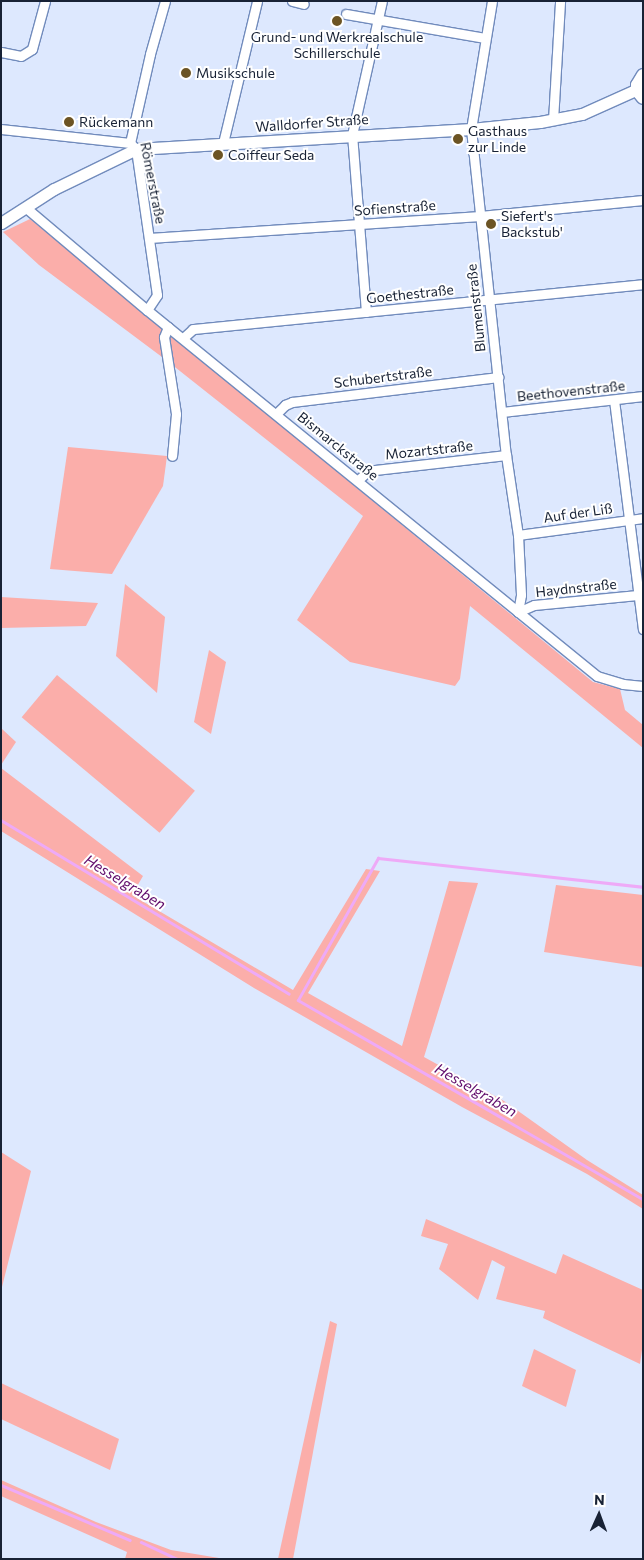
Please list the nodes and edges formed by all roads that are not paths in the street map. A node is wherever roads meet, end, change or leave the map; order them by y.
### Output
1 (45, 1) edge
2 (165, 1) edge
3 (257, 1) edge
4 (292, 1) edge
5 (382, 1) edge
6 (492, 1) edge
7 (560, 1) edge
8 (304, 4) dead end
9 (346, 14) dead end
10 (378, 20) junction
11 (485, 38) junction
12 (1, 52) edge
13 (643, 75) edge
14 (640, 93) edge
15 (553, 120) junction
16 (1, 129) edge
17 (470, 129) junction
18 (352, 135) junction
19 (223, 143) junction
20 (133, 146) junction
21 (643, 200) edge
22 (25, 207) junction
23 (480, 216) junction
24 (1, 223) edge
25 (359, 225) junction
26 (149, 238) junction
27 (643, 284) edge
28 (489, 299) junction
29 (147, 310) junction
30 (366, 312) junction
31 (168, 327) junction
32 (183, 338) junction
33 (498, 377) junction
34 (643, 396) edge
35 (614, 400) junction
36 (502, 412) junction
37 (276, 414) junction
38 (506, 455) junction
39 (172, 456) dead end
40 (358, 480) junction
41 (643, 518) edge
42 (630, 519) junction
43 (518, 535) junction
44 (638, 596) junction
45 (518, 612) junction
46 (643, 629) edge
47 (643, 686) edge

1 - 12 street
2 - 20 street, Römerstraße
3 - 19 street
4 - 8 street
5 - 10 street
6 - 11 street, Blumenstraße
7 - 15 street
9 - 10 street
10 - 11 street
10 - 18 street
11 - 17 street, Blumenstraße
13 - 14 main road
14 - 15 street, Walldorfer Straße
15 - 17 street, Walldorfer Straße
16 - 20 street
17 - 18 street, Walldorfer Straße
17 - 23 street, Blumenstraße
18 - 19 street, Walldorfer Straße
18 - 25 street
19 - 20 street, Walldorfer Straße
20 - 22 street, Walldorfer Straße
20 - 26 street, Römerstraße
21 - 23 street, Sofienstraße
22 - 24 street, Walldorfer Straße
22 - 29 street, Bismarckstraße
23 - 25 street, Sofienstraße
23 - 28 street, Blumenstraße
25 - 26 street, Sofienstraße
25 - 30 street
26 - 29 street, Römerstraße
27 - 28 street, Goethestraße
28 - 30 street, Goethestraße
28 - 33 street, Blumenstraße
29 - 31 street, Bismarckstraße
30 - 32 street, Goethestraße
31 - 32 street, Bismarckstraße
31 - 39 street
32 - 37 street, Bismarckstraße
33 - 36 street, Blumenstraße
33 - 37 street, Schubertstraße
34 - 35 street, Beethovenstraße
35 - 36 street, Beethovenstraße
35 - 42 street
36 - 38 street, Blumenstraße
37 - 40 street, Bismarckstraße
38 - 40 street, Mozartstraße
38 - 43 street, Blumenstraße
40 - 45 street, Bismarckstraße
41 - 42 street, Auf der Liß
42 - 43 street, Auf der Liß
42 - 44 street
43 - 45 street, Blumenstraße
44 - 45 street, Haydnstraße
44 - 46 street
45 - 47 street, Bismarckstraße

